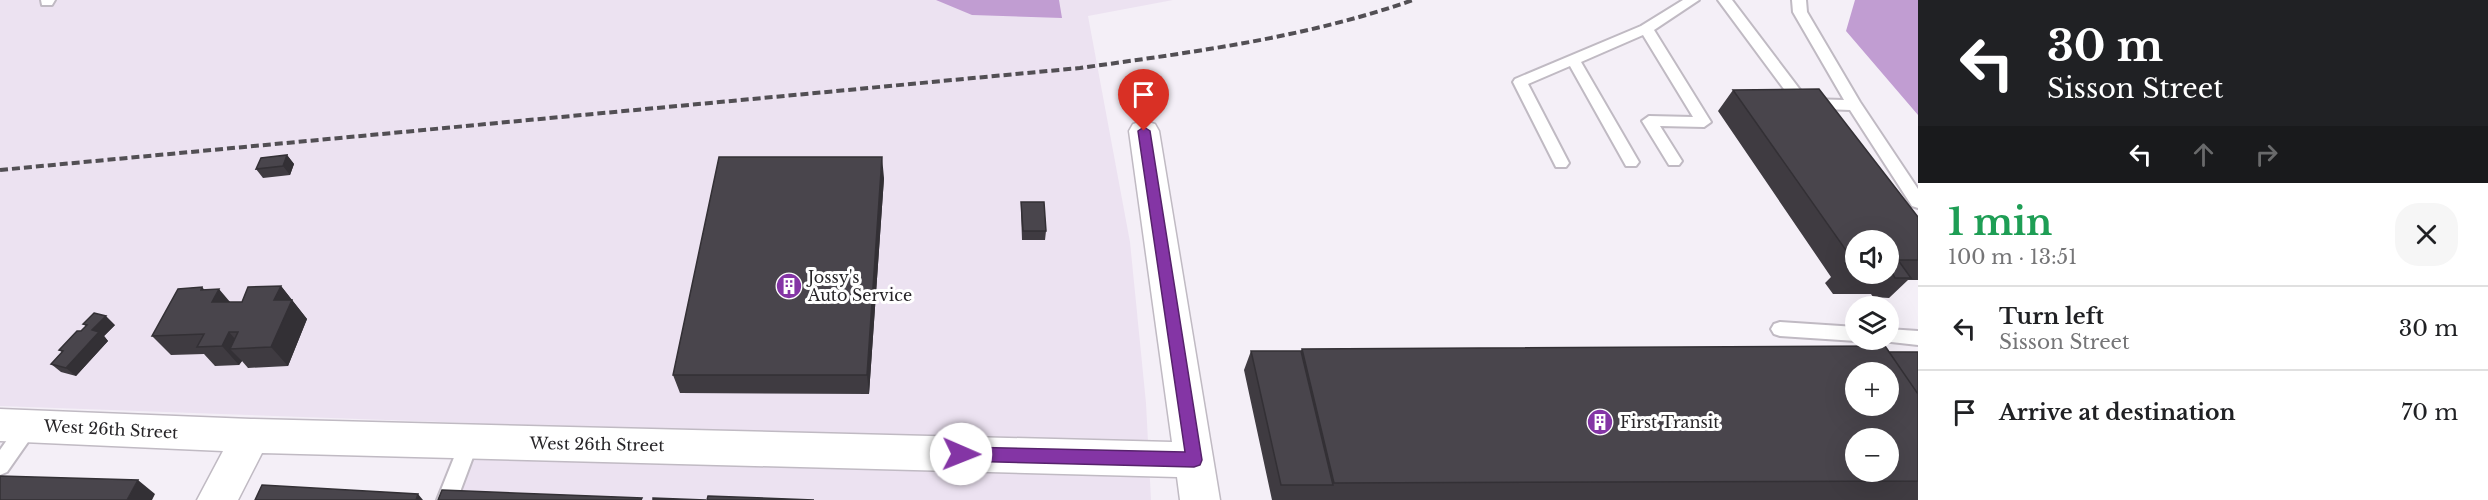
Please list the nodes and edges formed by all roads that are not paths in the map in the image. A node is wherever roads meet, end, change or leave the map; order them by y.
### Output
1 (1692, 0) edge
2 (1725, 0) edge
3 (1799, 0) edge
4 (1646, 29) junction
5 (1573, 60) junction
6 (1854, 105) junction
7 (1144, 131) dead end
8 (1674, 161) dead end
9 (1631, 162) dead end
10 (1561, 163) dead end
11 (1918, 202) edge
12 (1780, 329) dead end
13 (1845, 333) edge
14 (1899, 337) edge
15 (1918, 338) edge
16 (14, 425) edge
17 (251, 436) junction
18 (470, 441) junction
19 (1194, 460) junction
20 (0, 466) edge
21 (217, 500) edge
22 (447, 500) edge
23 (1200, 500) edge

1 - 4 lane
2 - 6 lane
3 - 6 lane
4 - 5 lane
4 - 8 lane
5 - 9 lane
5 - 10 lane
6 - 11 lane
7 - 19 street
12 - 13 lane
14 - 15 lane
16 - 17 street, West 26th Street
16 - 20 lane
17 - 18 street, West 26th Street
17 - 21 street
18 - 19 street, West 26th Street
18 - 22 lane
19 - 23 street

